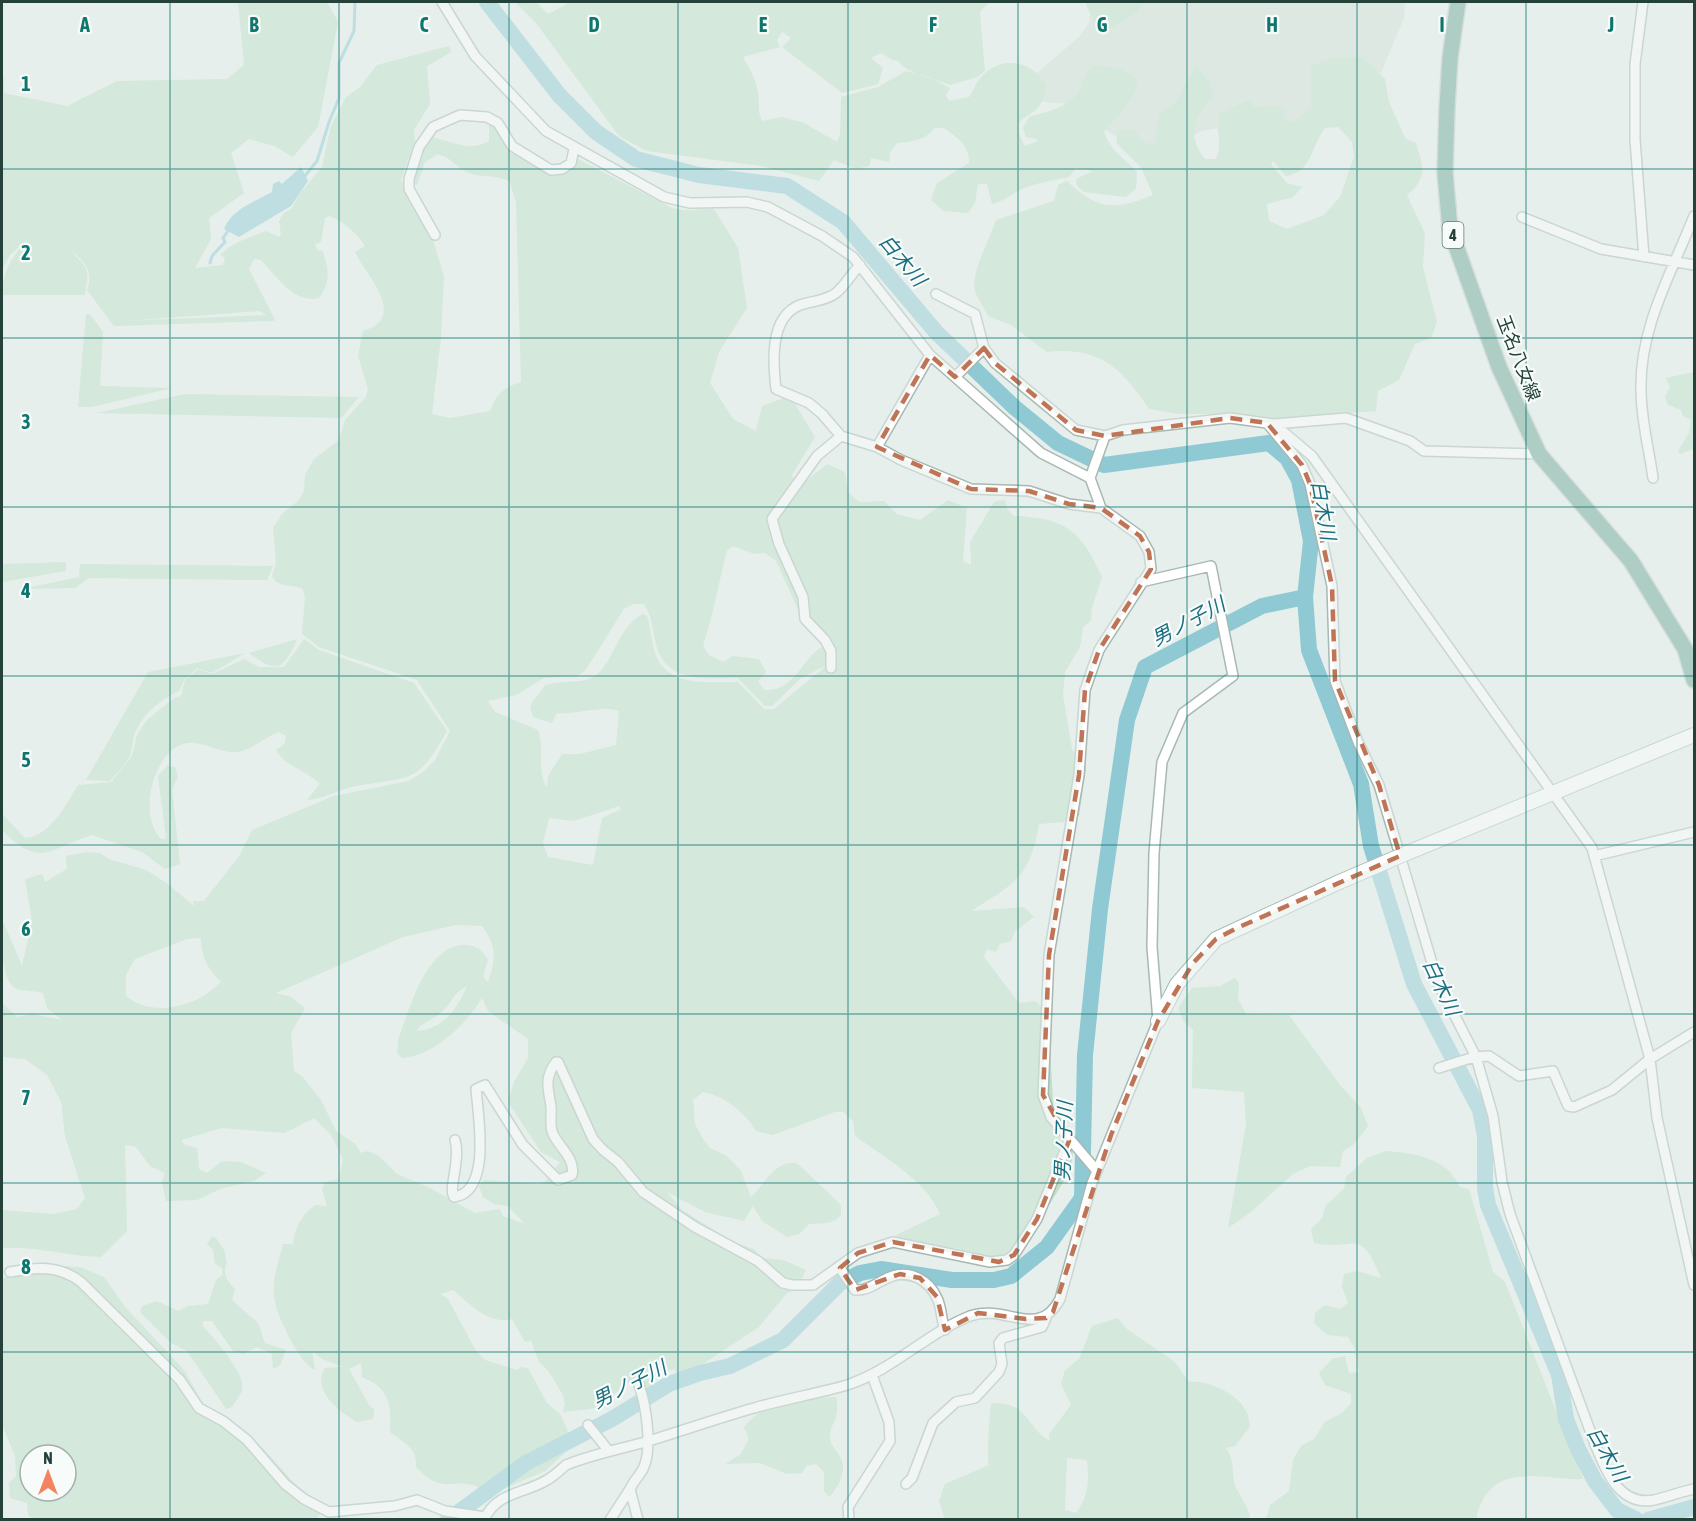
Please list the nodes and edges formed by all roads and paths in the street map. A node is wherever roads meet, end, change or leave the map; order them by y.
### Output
1 (442, 2) edge
2 (1458, 2) edge
3 (1643, 2) edge
4 (574, 149) junction
5 (1695, 216) edge
6 (1522, 217) dead end
7 (435, 236) dead end
8 (1644, 257) junction
9 (1677, 261) junction
10 (860, 265) junction
11 (1695, 266) edge
12 (936, 294) dead end
13 (981, 350) junction
14 (930, 355) junction
15 (955, 377) junction
16 (1270, 423) junction
17 (841, 436) junction
18 (1105, 436) junction
19 (877, 447) junction
20 (1539, 454) junction
21 (1091, 474) junction
22 (1653, 478) dead end
23 (1101, 507) junction
24 (1141, 582) junction
25 (831, 668) dead end
26 (1695, 680) edge
27 (1695, 735) edge
28 (1551, 794) junction
29 (1695, 832) edge
30 (1594, 856) junction
31 (1158, 1021) junction
32 (1695, 1032) edge
33 (1475, 1057) junction
34 (1650, 1059) junction
35 (1439, 1068) dead end
36 (455, 1140) dead end
37 (1069, 1141) junction
38 (1096, 1171) junction
39 (840, 1268) junction
40 (10, 1272) dead end
41 (1695, 1285) edge
42 (1046, 1318) junction
43 (945, 1330) junction
44 (872, 1375) junction
45 (639, 1385) dead end
46 (588, 1425) dead end
47 (647, 1441) junction
48 (608, 1450) junction
49 (906, 1484) dead end
50 (630, 1489) junction
51 (1695, 1489) edge
52 (484, 1518) edge
53 (610, 1520) edge
54 (638, 1520) edge
55 (849, 1520) edge

1 - 4 street
2 - 20 main road, 玉名八女線 / 4
3 - 8 street
4 - 7 street
4 - 10 street
5 - 9 street
6 - 8 street
8 - 9 street
9 - 11 street
9 - 22 street
10 - 14 street
10 - 17 street
12 - 13 street
13 - 15 street
13 - 18 street
14 - 15 street
14 - 19 street
15 - 21 street
16 - 18 street
16 - 20 street
16 - 28 street
16 - 33 street
17 - 19 street
17 - 25 street
18 - 21 street
19 - 23 street
20 - 26 main road, 玉名八女線 / 4
21 - 23 street
23 - 24 street
24 - 31 street
24 - 37 street
27 - 28 street
28 - 30 street
28 - 31 street, bridge
29 - 30 street
30 - 34 street
31 - 38 street
32 - 34 street
33 - 34 street
33 - 35 street
33 - 51 street
34 - 41 street
36 - 39 street
37 - 38 street
37 - 39 street
38 - 42 street
39 - 43 street
40 - 52 street
42 - 43 street
42 - 49 street
43 - 44 street
44 - 47 street
44 - 55 street
45 - 47 street
46 - 48 street
47 - 48 street
47 - 50 street
48 - 52 street
50 - 53 street
50 - 54 street

